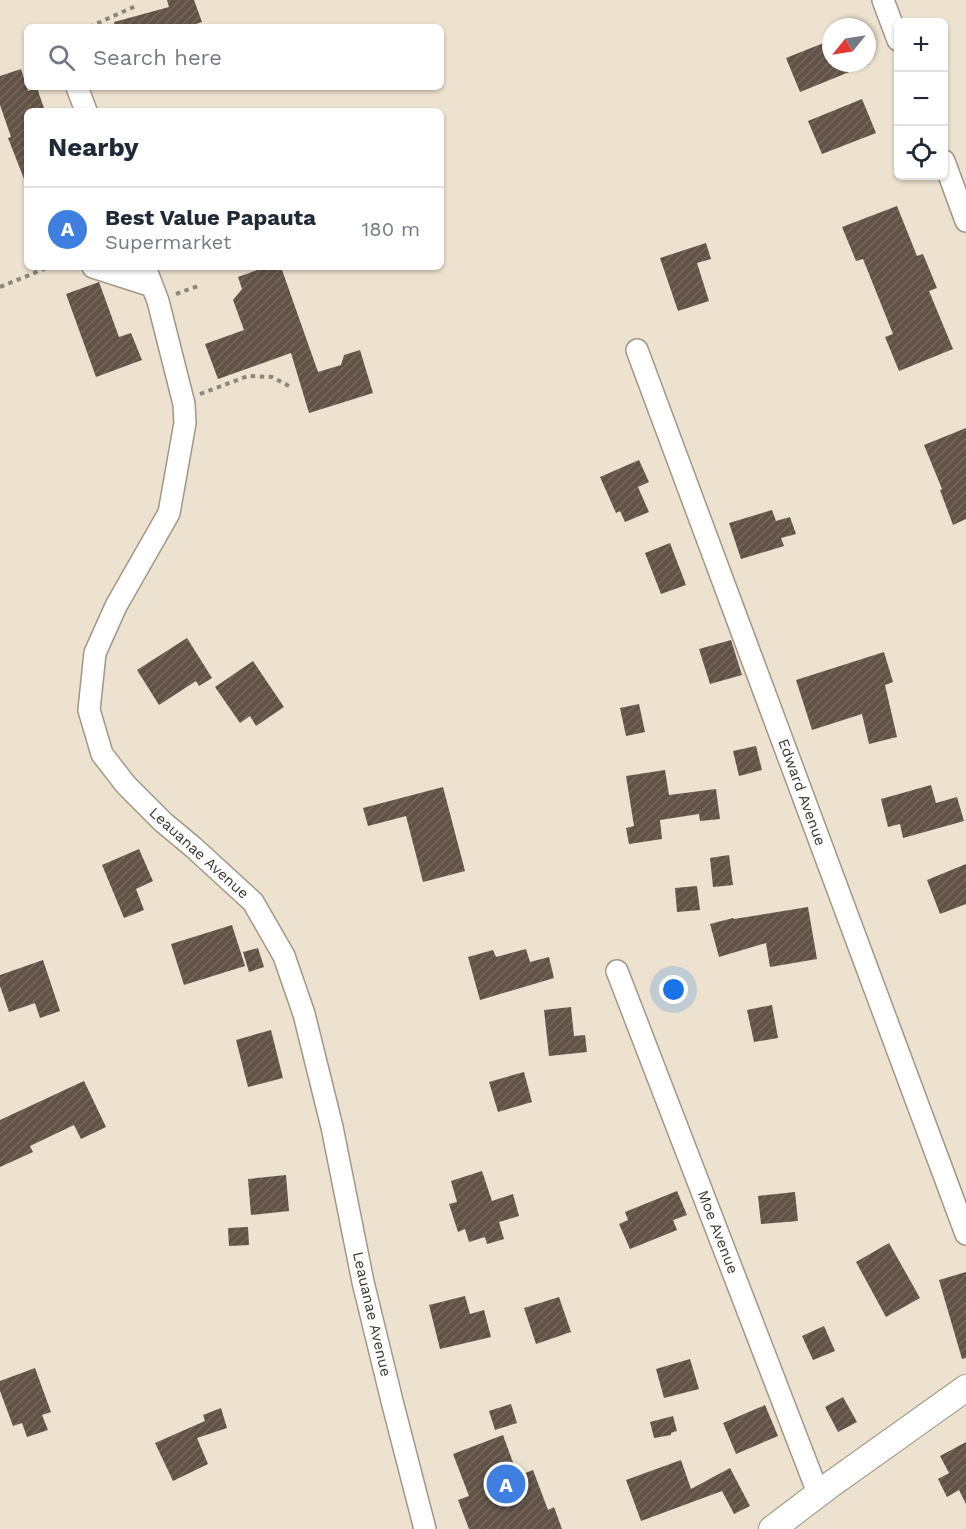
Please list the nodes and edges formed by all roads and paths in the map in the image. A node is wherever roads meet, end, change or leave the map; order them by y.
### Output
1 (883, 0) edge
2 (138, 5) dead end
3 (96, 24) edge
4 (894, 29) edge
5 (78, 90) edge
6 (85, 108) edge
7 (948, 172) edge
8 (966, 221) edge
9 (41, 270) edge
10 (103, 270) edge
11 (152, 285) edge
12 (201, 285) dead end
13 (0, 286) edge
14 (638, 350) dead end
15 (289, 386) dead end
16 (184, 404) junction
17 (617, 970) dead end
18 (966, 1234) edge
19 (966, 1388) edge
20 (818, 1493) junction
21 (425, 1529) edge
22 (771, 1529) edge

1 - 4 street
2 - 3 path
5 - 6 street
7 - 8 street
9 - 13 path
10 - 11 street
11 - 12 path
11 - 16 street, Leauanae Avenue
14 - 18 street, Edward Avenue
15 - 16 path
16 - 21 street, Leauanae Avenue
17 - 20 street, Moe Avenue
19 - 20 main road
20 - 22 main road

